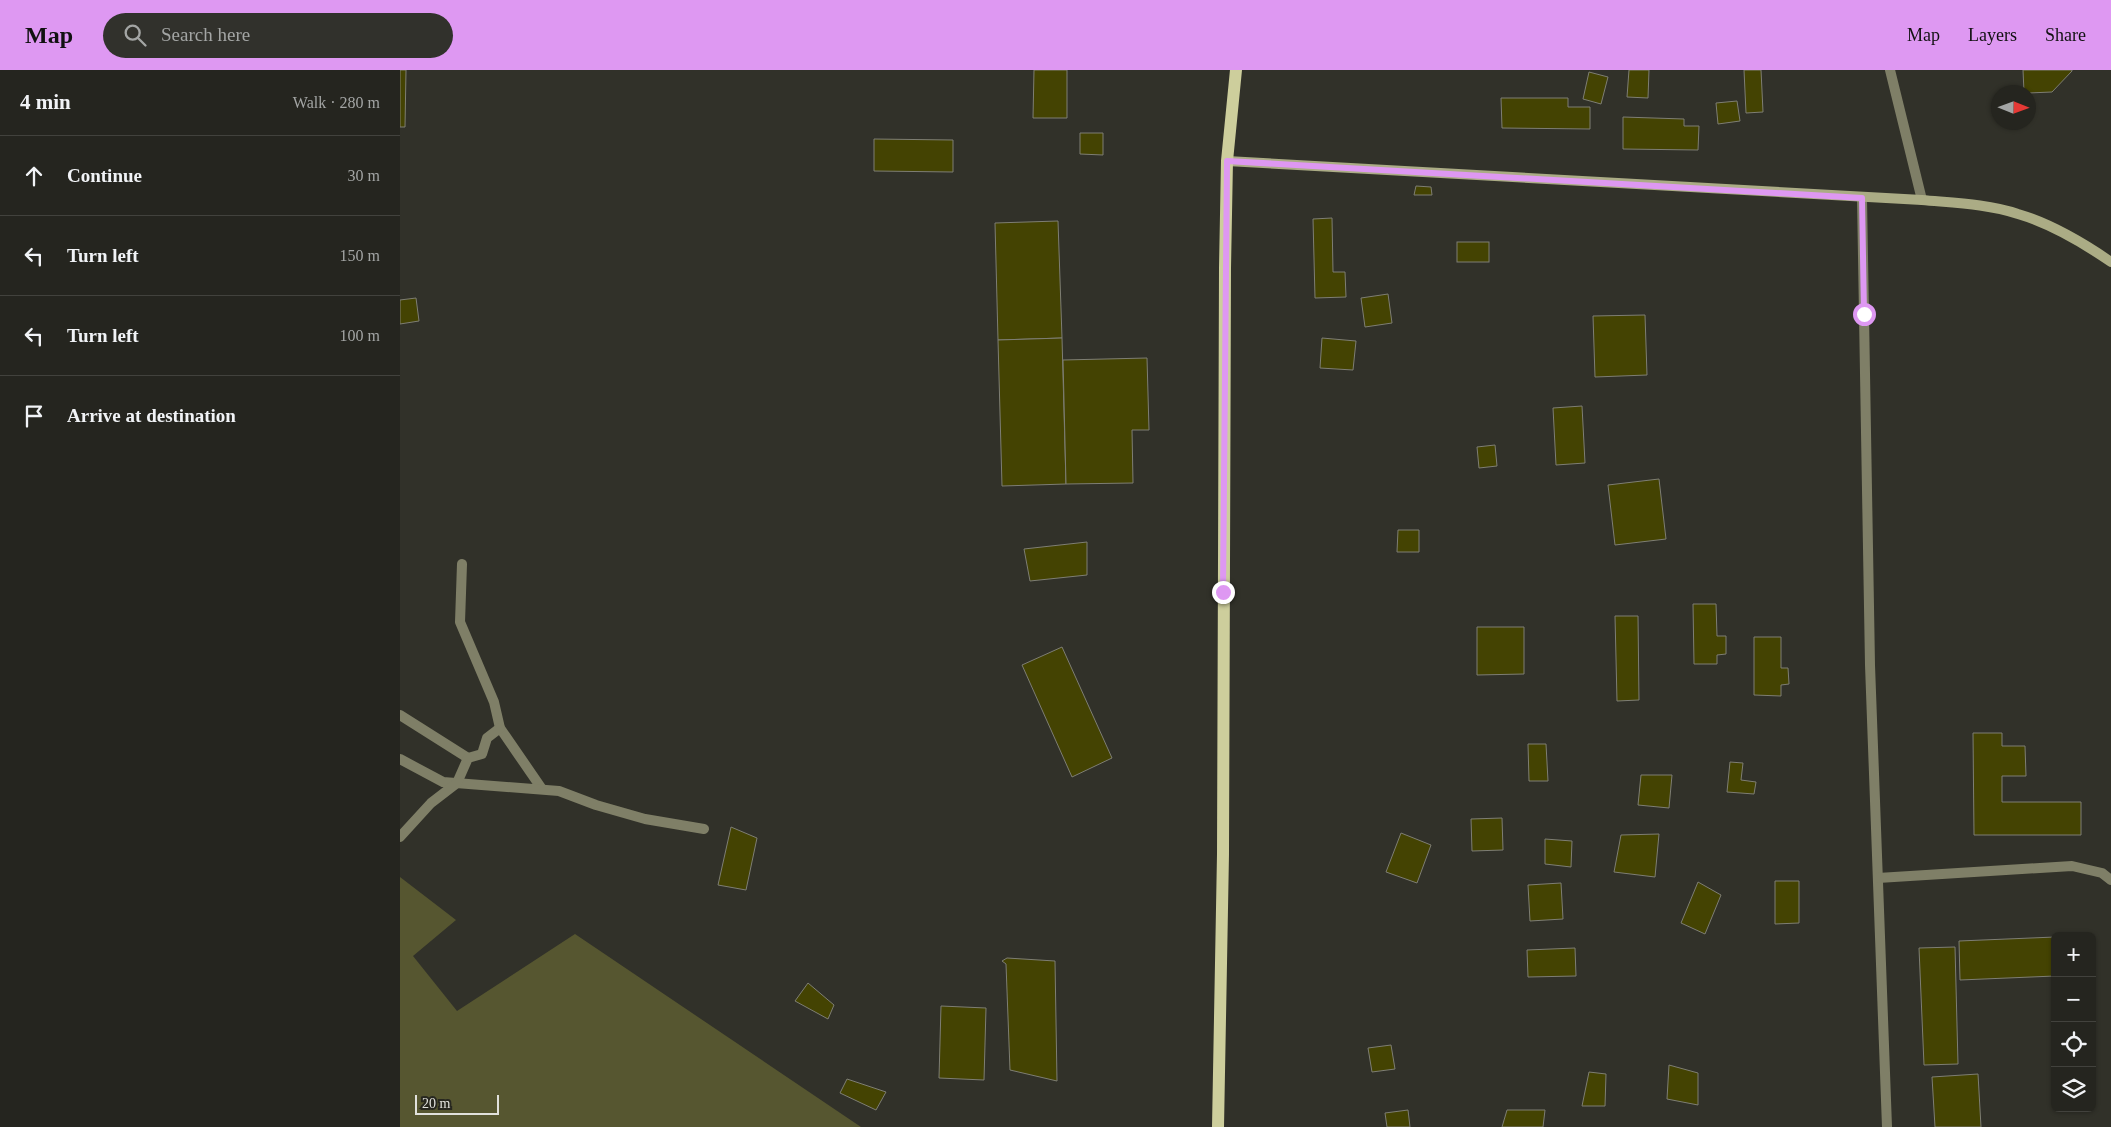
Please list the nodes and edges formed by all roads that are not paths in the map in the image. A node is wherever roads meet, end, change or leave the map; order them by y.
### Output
1 (1236, 70) edge
2 (1890, 70) edge
3 (1227, 161) junction
4 (1862, 198) junction
5 (1922, 200) junction
6 (2111, 262) edge
7 (462, 564) dead end
8 (400, 715) edge
9 (500, 728) junction
10 (468, 758) junction
11 (400, 759) edge
12 (457, 783) junction
13 (542, 789) junction
14 (704, 829) dead end
15 (400, 837) edge
16 (1878, 878) junction
17 (2111, 880) edge
18 (1218, 1127) edge
19 (1887, 1127) edge

1 - 3 main road
2 - 5 street
3 - 4 main road
3 - 18 main road
4 - 5 main road
4 - 16 street
5 - 6 main road
7 - 9 street
8 - 10 street
9 - 10 street
9 - 13 street
10 - 12 street
11 - 12 street
12 - 13 street
12 - 15 street
13 - 14 street
16 - 17 street
16 - 19 street

